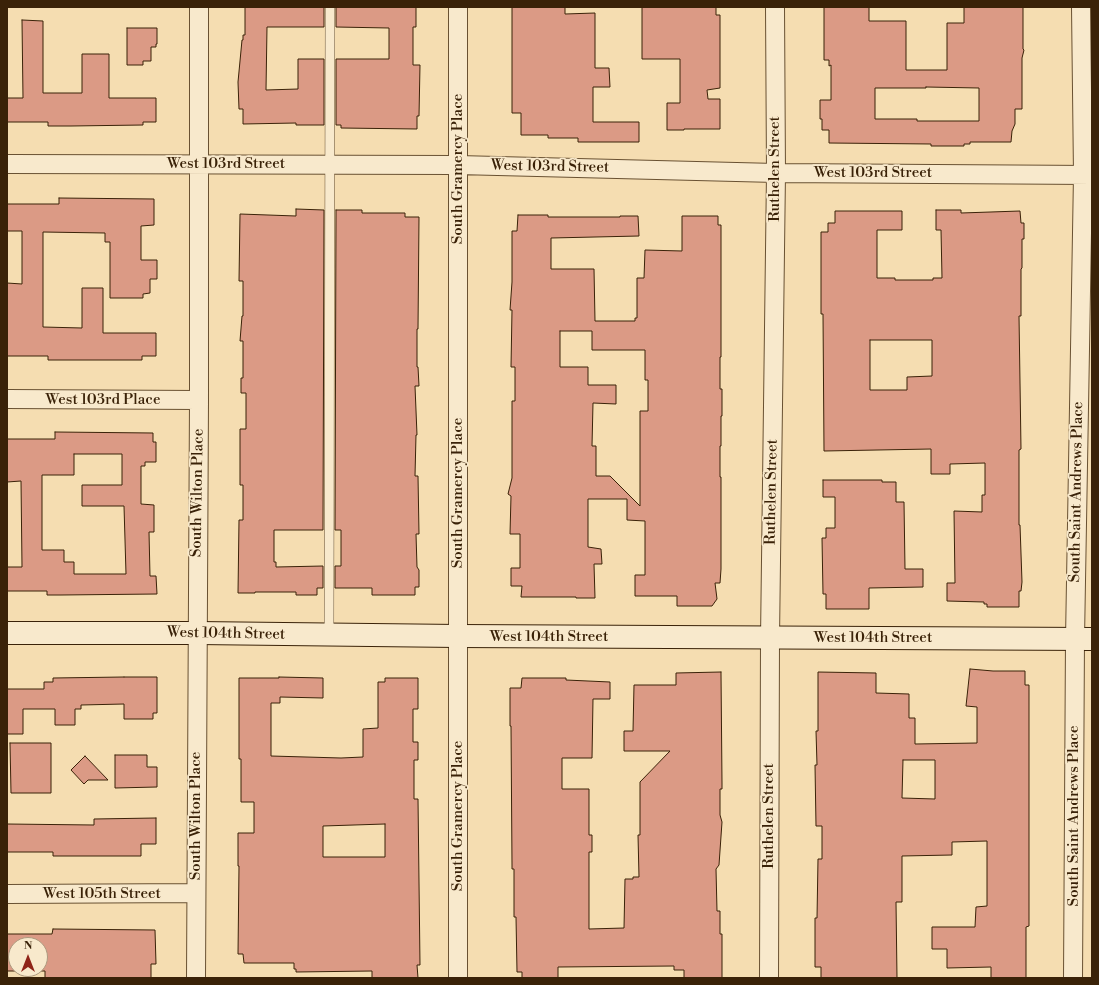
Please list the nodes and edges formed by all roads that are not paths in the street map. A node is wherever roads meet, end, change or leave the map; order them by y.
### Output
1 (199, 7) edge
2 (330, 7) edge
3 (458, 7) edge
4 (775, 7) edge
5 (1081, 7) edge
6 (7, 164) edge
7 (198, 164) junction
8 (329, 165) junction
9 (458, 165) junction
10 (776, 173) junction
11 (1087, 175) edge
12 (7, 399) edge
13 (199, 400) junction
14 (7, 633) edge
15 (197, 633) junction
16 (329, 635) junction
17 (458, 636) junction
18 (770, 638) junction
19 (1083, 639) edge
20 (196, 893) junction
21 (7, 894) edge
22 (196, 978) edge
23 (458, 978) edge
24 (769, 978) edge
25 (1073, 978) edge

1 - 7 street, South Wilton Place
2 - 8 lane
3 - 9 street, South Gramercy Place
4 - 10 street, Ruthelen Street
5 - 11 street, South Saint Andrews Place
6 - 7 street, West 103rd Street
7 - 8 street, West 103rd Street
7 - 13 street, South Wilton Place
8 - 9 street, West 103rd Street
8 - 16 lane
9 - 10 street, West 103rd Street
9 - 17 street, South Gramercy Place
10 - 11 street, West 103rd Street
10 - 18 street, Ruthelen Street
11 - 19 street, South Saint Andrews Place
12 - 13 street, West 103rd Place
13 - 15 street, South Wilton Place
14 - 15 street, West 104th Street
15 - 16 street, West 104th Street
15 - 20 street, South Wilton Place
16 - 17 street, West 104th Street
17 - 18 street, West 104th Street
17 - 23 street, South Gramercy Place
18 - 19 street, West 104th Street
18 - 24 street, Ruthelen Street
19 - 25 street, South Saint Andrews Place
20 - 21 street, West 105th Street
20 - 22 street, South Wilton Place

